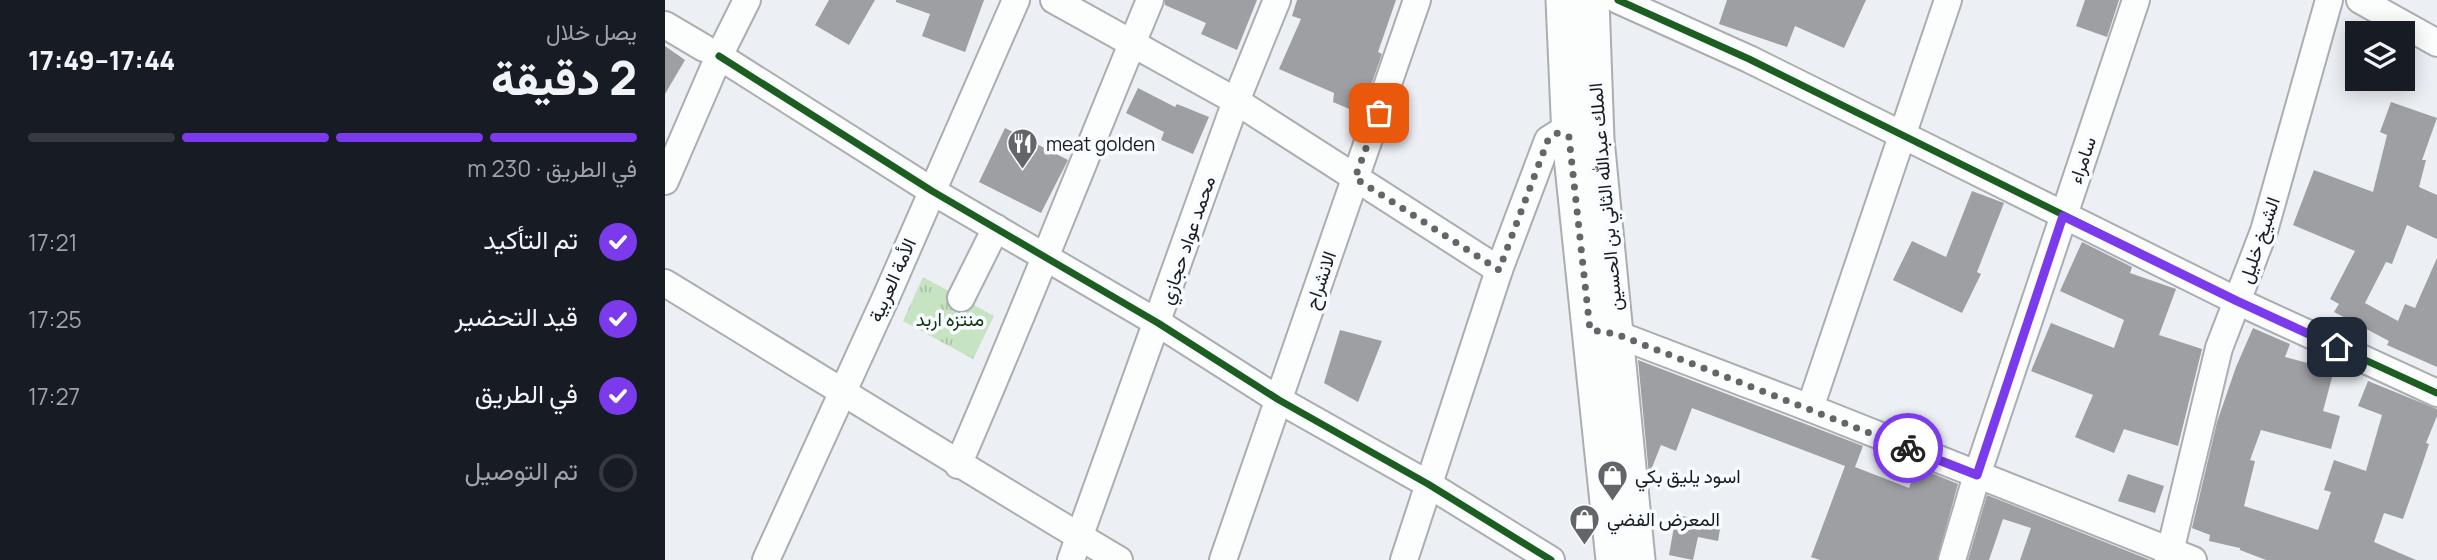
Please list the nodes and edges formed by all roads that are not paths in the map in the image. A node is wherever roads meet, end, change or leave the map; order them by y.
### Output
1 (727, 0) edge
2 (747, 0) edge
3 (1016, 0) edge
4 (1054, 0) edge
5 (1150, 0) edge
6 (1277, 0) edge
7 (1417, 0) edge
8 (1563, 0) edge
9 (1592, 0) edge
10 (1618, 0) edge
11 (1948, 0) edge
12 (2136, 0) edge
13 (2329, 0) edge
14 (2360, 0) edge
15 (665, 25) edge
16 (1132, 43) junction
17 (2437, 43) edge
18 (712, 52) junction
19 (1236, 101) junction
20 (1902, 135) junction
21 (665, 137) edge
22 (1569, 137) junction
23 (1355, 178) junction
24 (665, 181) edge
25 (932, 191) junction
26 (2063, 216) junction
27 (996, 228) junction
28 (1045, 257) junction
29 (1499, 270) junction
30 (665, 283) edge
31 (961, 298) dead end
32 (2237, 301) junction
33 (1158, 323) junction
34 (1603, 332) junction
35 (842, 390) junction
36 (2437, 393) edge
37 (1279, 400) junction
38 (1810, 408) junction
39 (958, 465) junction
40 (1977, 475) junction
41 (1428, 484) junction
42 (1076, 549) edge
43 (2177, 557) edge
44 (766, 560) edge
45 (1119, 560) edge
46 (1223, 560) edge
47 (1403, 560) edge
48 (1551, 560) edge
49 (1613, 560) edge
50 (1638, 560) edge
51 (1952, 560) edge

1 - 18 street
2 - 18 street
3 - 25 street, الأمة العربية
4 - 16 street
5 - 16 street
6 - 19 street, محمد عواد حجازي
7 - 23 street, الانشراح
8 - 22 main road, الملك عبدالله الثاني بن الحسين
9 - 34 main road, الملك عبدالله الثاني بن الحسين
10 - 20 street
11 - 20 street
12 - 26 street, سامراء
13 - 32 street, الشيخ خليل
14 - 17 street
15 - 18 street
16 - 19 street
16 - 28 street
18 - 21 street
18 - 24 street
18 - 25 street
19 - 23 street
19 - 33 street, محمد عواد حجازي
20 - 26 street
20 - 38 street
22 - 29 street
22 - 34 main road, الملك عبدالله الثاني بن الحسين
23 - 29 street
23 - 37 street, الانشراح
25 - 27 street
25 - 35 street, الأمة العربية
26 - 32 street
26 - 40 street, سامراء
27 - 28 street
27 - 31 street
28 - 33 street
28 - 39 street
29 - 41 street
30 - 35 street
32 - 36 street
32 - 43 street, الشيخ خليل
33 - 37 street
33 - 42 street, محمد عواد حجازي
34 - 38 street
34 - 49 main road, الملك عبدالله الثاني بن الحسين
34 - 50 main road, الملك عبدالله الثاني بن الحسين
35 - 39 street
35 - 44 street, الأمة العربية
37 - 41 street
37 - 46 street, الانشراح
38 - 40 street
39 - 42 street
40 - 43 street
40 - 51 street, سامراء
41 - 47 street
41 - 48 street
42 - 45 street

